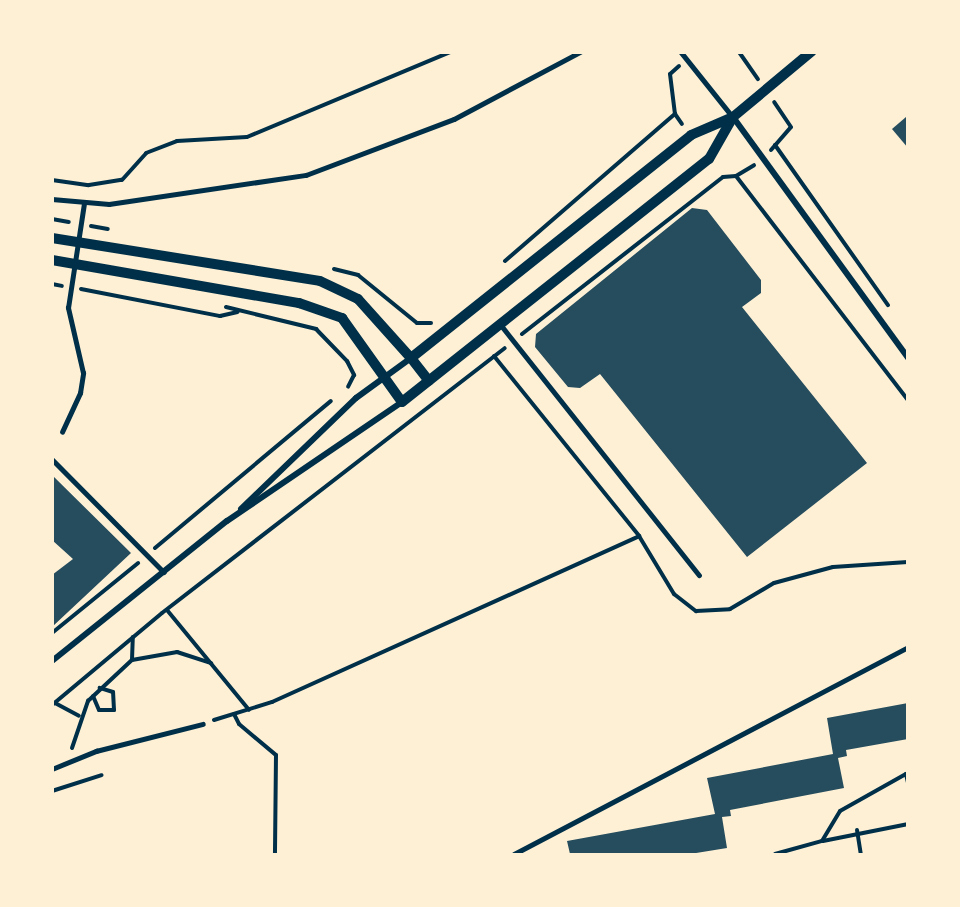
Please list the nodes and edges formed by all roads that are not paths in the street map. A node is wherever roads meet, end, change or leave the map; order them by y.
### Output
1 (580, 52) edge
2 (681, 52) edge
3 (811, 52) edge
4 (733, 117) junction
5 (52, 199) edge
6 (84, 204) junction
7 (52, 238) edge
8 (52, 260) edge
9 (499, 322) junction
10 (411, 358) junction
11 (908, 358) edge
12 (385, 376) junction
13 (429, 381) junction
14 (402, 402) junction
15 (62, 432) dead end
16 (52, 459) edge
17 (227, 521) junction
18 (164, 572) junction
19 (699, 575) dead end
20 (908, 647) edge
21 (52, 661) edge
22 (203, 724) road end
23 (52, 769) edge
24 (514, 855) edge

1 - 6 lane
2 - 4 lane
3 - 4 street
4 - 9 street
4 - 10 street
4 - 11 street
5 - 6 lane
6 - 15 lane
7 - 10 street
8 - 12 street
9 - 13 street
9 - 19 lane
10 - 12 street
10 - 13 street
12 - 14 street
12 - 17 street
13 - 14 street
14 - 17 street
16 - 18 lane
17 - 18 street
18 - 21 street
20 - 24 lane
22 - 23 lane

